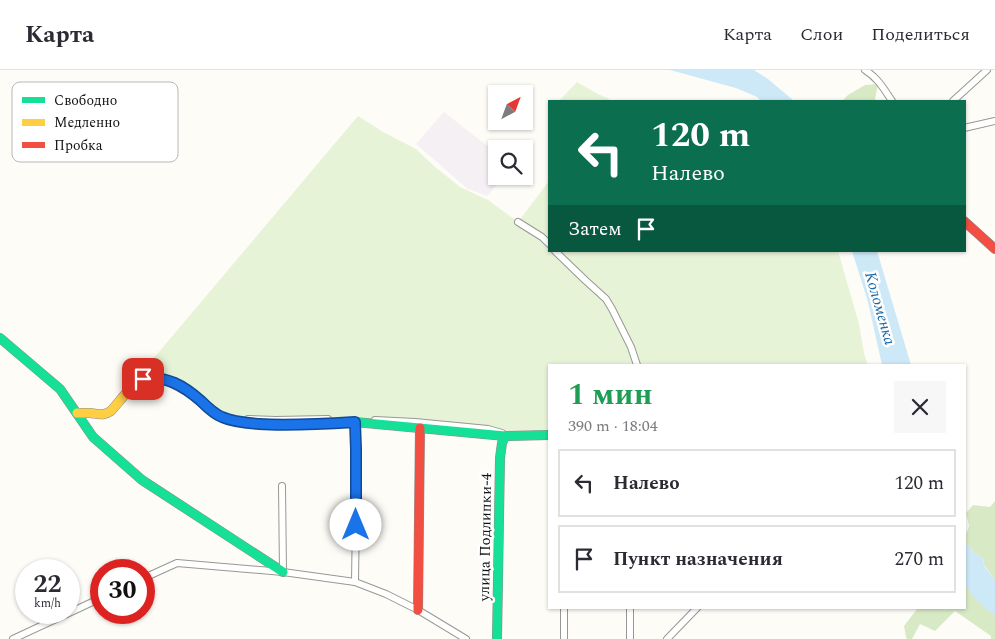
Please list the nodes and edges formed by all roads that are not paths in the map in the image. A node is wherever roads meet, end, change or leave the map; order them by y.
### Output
1 (987, 70) edge
2 (870, 71) edge
3 (891, 100) edge
4 (954, 100) edge
5 (995, 121) edge
6 (966, 128) edge
7 (518, 222) dead end
8 (966, 223) edge
9 (548, 243) edge
10 (995, 249) edge
11 (556, 252) edge
12 (0, 338) edge
13 (637, 364) edge
14 (77, 413) junction
15 (222, 418) junction
16 (355, 422) junction
17 (420, 428) junction
18 (548, 435) edge
19 (508, 436) junction
20 (282, 486) dead end
21 (155, 572) edge
22 (282, 572) junction
23 (355, 582) junction
24 (90, 603) edge
25 (564, 609) edge
26 (630, 609) edge
27 (696, 609) edge
28 (418, 610) junction
29 (13, 639) edge
30 (466, 639) edge
31 (497, 639) edge
32 (564, 639) edge
33 (630, 639) edge
34 (667, 639) edge

1 - 4 street
2 - 3 street
5 - 6 street
7 - 9 street
8 - 10 street
11 - 13 street
12 - 14 street
14 - 15 street
14 - 22 street
15 - 16 street
15 - 19 street
16 - 17 street
16 - 23 street
17 - 19 street
17 - 28 street
18 - 19 street
19 - 31 street, улица Подлипки-4
20 - 22 street
21 - 22 street
22 - 23 street
23 - 28 street
24 - 29 street
25 - 32 street
26 - 33 street
27 - 34 street
28 - 30 street

